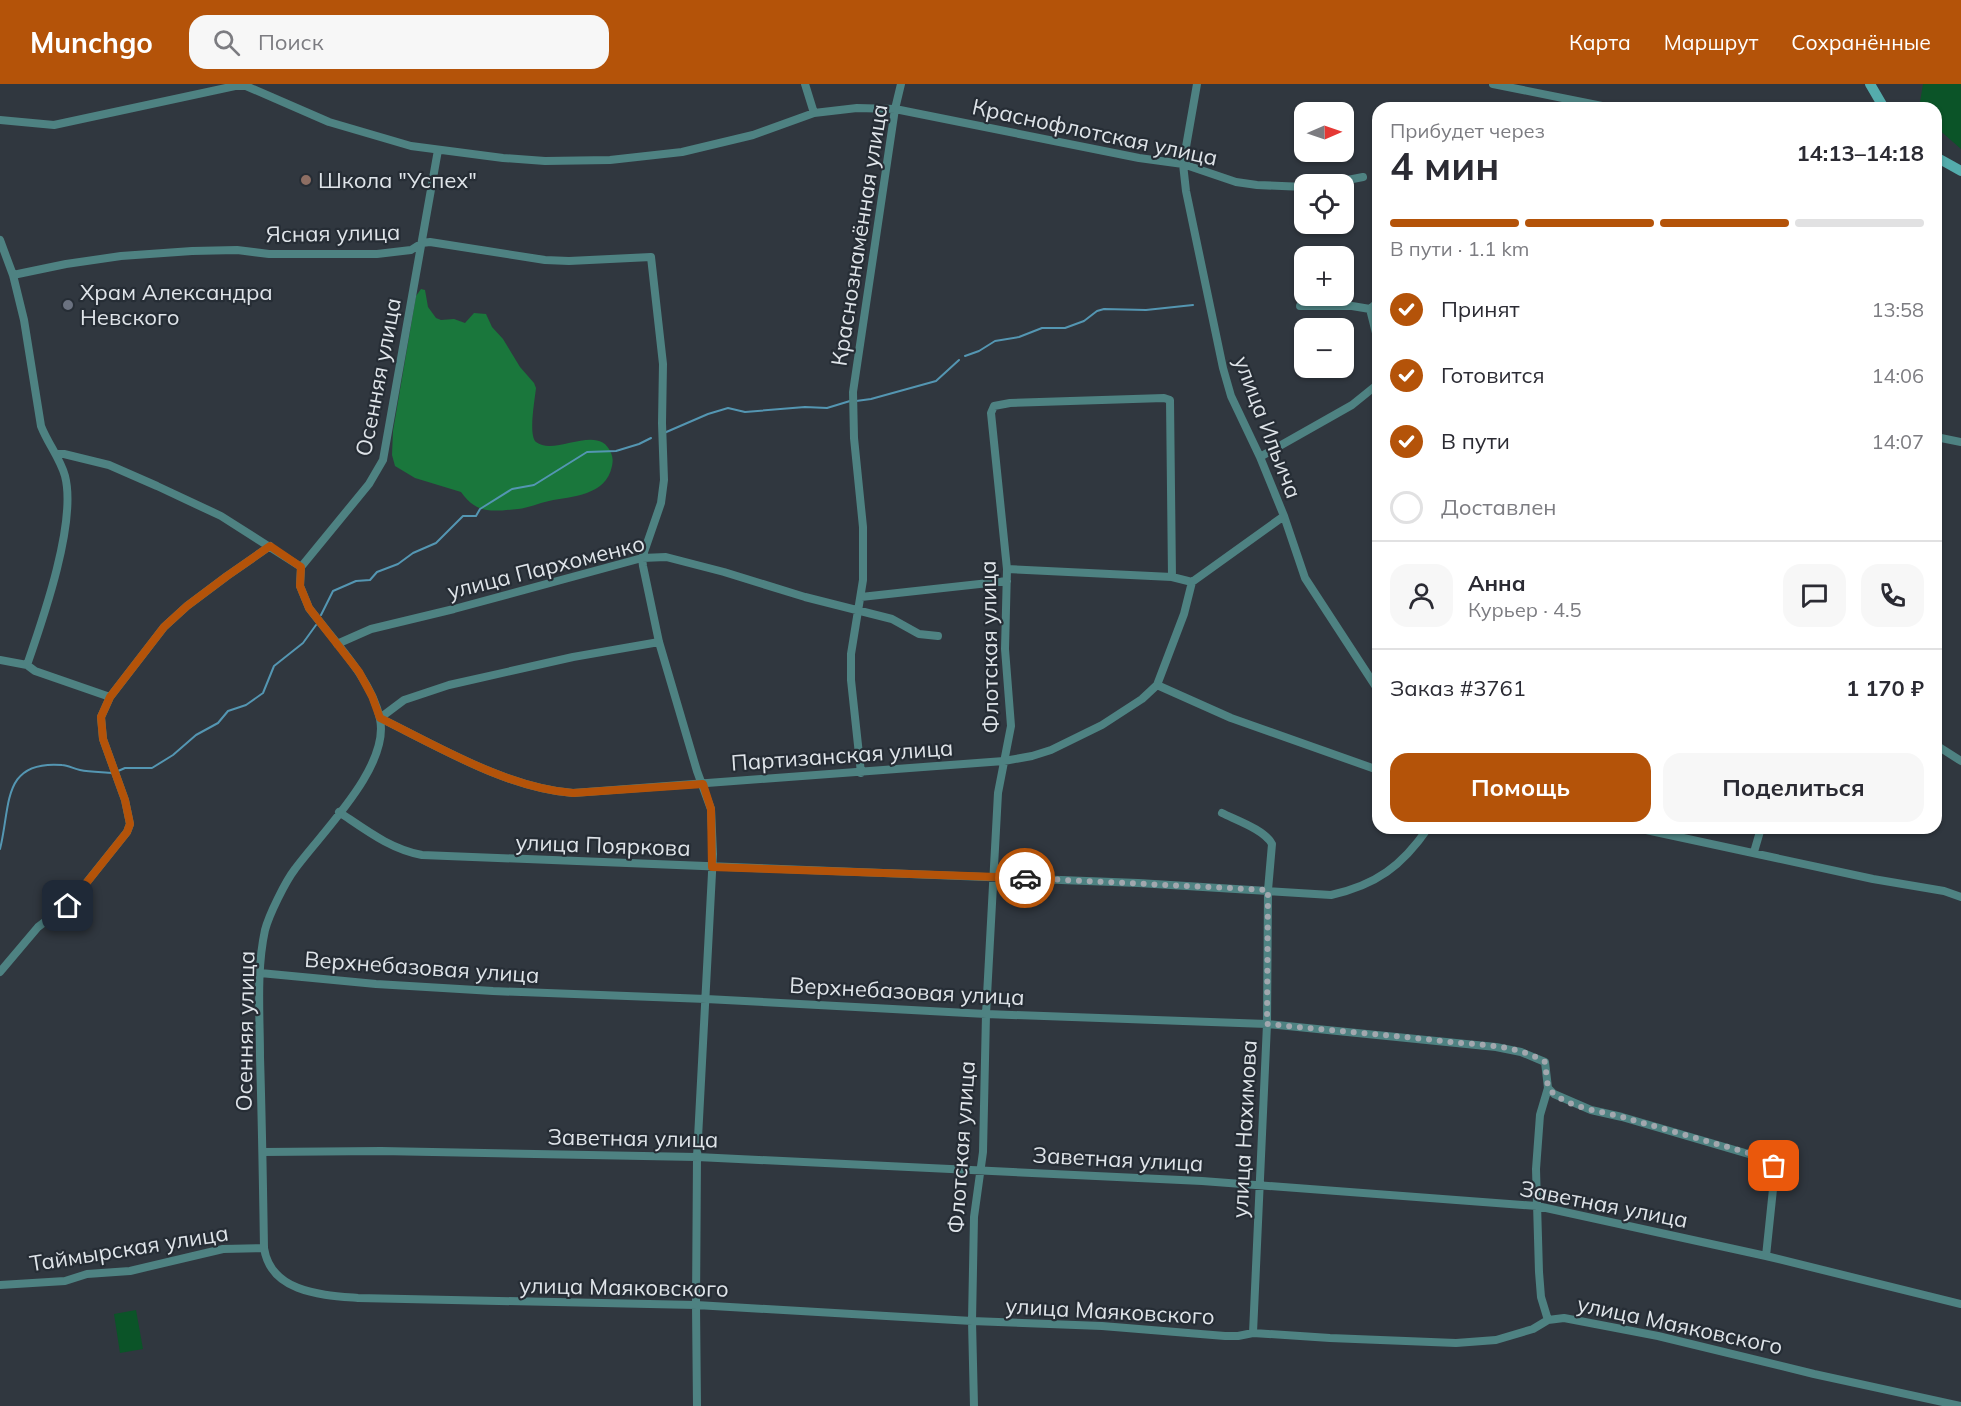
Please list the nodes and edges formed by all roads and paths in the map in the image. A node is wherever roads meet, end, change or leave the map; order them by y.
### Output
1 (806, 84) edge
2 (901, 84) edge
3 (1197, 84) edge
4 (1493, 84) edge
5 (1870, 84) edge
6 (1582, 102) edge
7 (1880, 102) edge
8 (896, 109) junction
9 (814, 113) junction
10 (0, 120) edge
11 (438, 150) junction
12 (1942, 160) edge
13 (1183, 164) junction
14 (1961, 171) edge
15 (1363, 177) dead end
16 (1354, 179) edge
17 (1294, 187) edge
18 (0, 240) edge
19 (422, 243) junction
20 (14, 276) junction
21 (1352, 306) edge
22 (1370, 309) joint
23 (1372, 317) edge
24 (1372, 389) edge
25 (1942, 438) edge
26 (1961, 442) edge
27 (56, 454) junction
28 (1260, 457) junction
29 (1284, 516) junction
30 (270, 546) junction
31 (642, 558) junction
32 (301, 567) junction
33 (1007, 569) junction
34 (1172, 577) junction
35 (1008, 581) junction
36 (1192, 582) junction
37 (861, 597) junction
38 (857, 610) junction
39 (938, 636) dead end
40 (659, 642) junction
41 (337, 644) junction
42 (0, 660) edge
43 (27, 665) junction
44 (1372, 681) edge
45 (1157, 686) junction
46 (110, 697) junction
47 (380, 718) junction
48 (1942, 749) edge
49 (1004, 761) junction
50 (1961, 761) edge
51 (1372, 768) edge
52 (861, 773) junction
53 (703, 784) junction
54 (339, 812) junction
55 (1222, 813) dead end
56 (1424, 834) edge
57 (1667, 834) edge
58 (1759, 834) edge
59 (1754, 852) junction
60 (712, 867) junction
61 (993, 877) junction
62 (1268, 890) junction
63 (1961, 897) edge
64 (0, 972) edge
65 (260, 973) junction
66 (706, 999) junction
67 (986, 1014) junction
68 (1267, 1024) junction
69 (1548, 1088) junction
70 (263, 1152) junction
71 (697, 1157) junction
72 (980, 1171) junction
73 (1259, 1186) junction
74 (1537, 1206) junction
75 (264, 1248) junction
76 (1766, 1256) junction
77 (0, 1285) edge
78 (1961, 1304) edge
79 (696, 1305) junction
80 (1548, 1320) junction
81 (972, 1321) junction
82 (1253, 1333) junction
83 (698, 1406) edge
84 (974, 1406) edge
85 (1961, 1406) edge

1 - 9 street
2 - 8 street, Краснознамённая улица
3 - 13 street, улица Ильича
4 - 6 street
5 - 7 street
8 - 9 street, Краснофлотская улица
8 - 13 street, Краснофлотская улица
8 - 37 street, Краснознамённая улица
9 - 11 street, Краснофлотская улица
10 - 11 street, Краснофлотская улица
11 - 19 street, Осенняя улица
12 - 14 street
13 - 17 street, Краснофлотская улица
13 - 28 street, улица Ильича
15 - 16 street
18 - 20 street
19 - 20 street, Ясная улица
19 - 31 street, Ясная улица
19 - 32 street, Осенняя улица
20 - 27 street
21 - 22 street
22 - 23 street
24 - 28 street
25 - 26 street
27 - 30 street
27 - 43 street
28 - 29 street, улица Ильича
29 - 36 street
29 - 44 street, улица Ильича
30 - 32 street
30 - 46 street
31 - 38 street, улица Пархоменко
31 - 40 street
31 - 41 street, улица Пархоменко
32 - 41 street, Осенняя улица
33 - 34 street
33 - 34 street, Флотская улица
33 - 35 street, Флотская улица
34 - 36 street
35 - 37 street
35 - 49 street, Флотская улица
36 - 45 street
37 - 38 street
38 - 39 street, улица Пархоменко
38 - 52 street
40 - 47 street
40 - 53 street
41 - 47 street, Осенняя улица
42 - 43 street
43 - 46 street
45 - 49 street, Партизанская улица
45 - 51 street
46 - 64 street
47 - 53 street, Партизанская улица
47 - 54 street, Осенняя улица
48 - 50 street
49 - 52 street, Партизанская улица
49 - 61 street, Флотская улица
52 - 53 street, Партизанская улица
53 - 60 street
54 - 60 street, улица Пояркова
54 - 65 street, Осенняя улица
55 - 62 street, улица Нахимова
56 - 62 street, улица Пояркова
57 - 59 street
58 - 59 street
59 - 63 street
60 - 61 street, улица Пояркова
60 - 66 street
61 - 62 street, улица Пояркова
61 - 67 street, Флотская улица
62 - 68 street, улица Нахимова
65 - 66 street, Верхнебазовая улица
65 - 70 street, Осенняя улица
66 - 67 street, Верхнебазовая улица
66 - 71 street
67 - 68 street, Верхнебазовая улица
67 - 72 street, Флотская улица
68 - 69 street, Верхнебазовая улица
68 - 73 street, улица Нахимова
69 - 74 street
69 - 76 street
70 - 71 street, Заветная улица
70 - 75 street, Осенняя улица
71 - 72 street, Заветная улица
71 - 79 street
72 - 73 street, Заветная улица
72 - 81 street, Флотская улица
73 - 74 street, Заветная улица
73 - 82 street, улица Нахимова
74 - 76 street, Заветная улица
74 - 80 street
75 - 77 street, Таймырская улица
75 - 79 street, улица Маяковского
76 - 78 street, Заветная улица
79 - 81 street, улица Маяковского
79 - 83 street
80 - 82 street, улица Маяковского
80 - 85 street, улица Маяковского
81 - 82 street, улица Маяковского
81 - 84 street, Флотская улица

